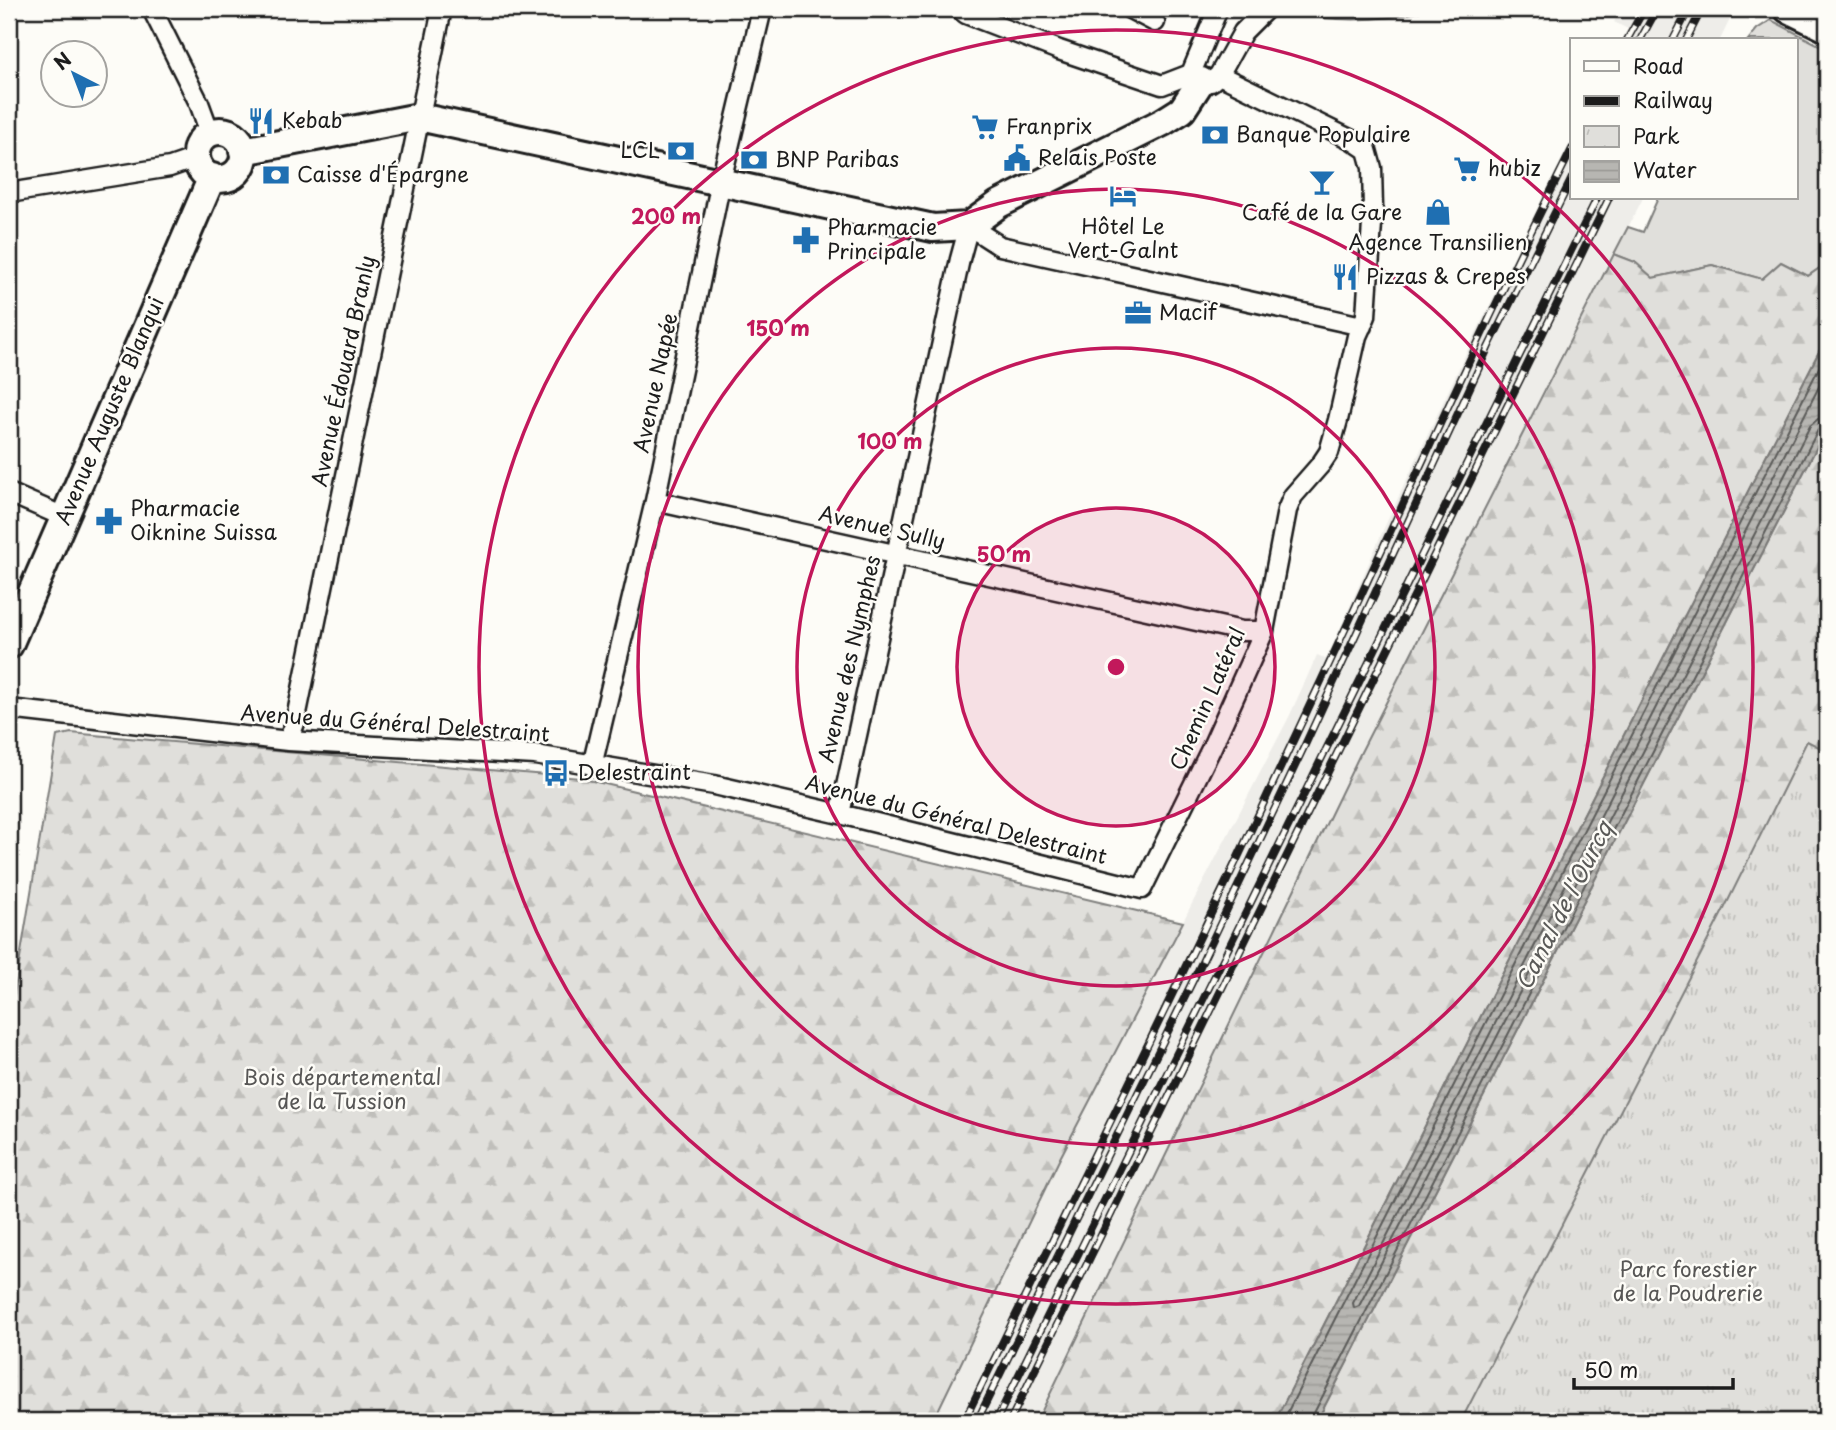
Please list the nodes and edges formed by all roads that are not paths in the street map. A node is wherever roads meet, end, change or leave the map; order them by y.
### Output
1 (152, 9) edge
2 (442, 9) edge
3 (762, 9) edge
4 (960, 9) edge
5 (1130, 9) edge
6 (1218, 9) edge
7 (1266, 9) edge
8 (1788, 9) edge
9 (1155, 22) dead end
10 (1827, 29) edge
11 (1205, 77) junction
12 (419, 117) junction
13 (210, 133) junction
14 (243, 151) junction
15 (204, 167) junction
16 (721, 181) junction
17 (9, 193) edge
18 (969, 226) junction
19 (1362, 326) junction
20 (9, 492) edge
21 (655, 501) junction
22 (64, 517) junction
23 (897, 555) junction
24 (1264, 631) junction
25 (9, 645) edge
26 (9, 709) edge
27 (288, 741) junction
28 (592, 766) junction
29 (839, 814) junction
30 (1142, 889) joint

1 - 13 street
2 - 12 street, Avenue Édouard Branly
3 - 16 street, Avenue Napée
4 - 11 street
5 - 9 street
6 - 11 street
7 - 11 street
8 - 10 street
11 - 18 street
11 - 19 street, Chemin Latéral
12 - 14 street
12 - 16 street
12 - 27 street, Avenue Édouard Branly
13 - 14 street
13 - 15 street
14 - 15 street
15 - 17 street
15 - 22 street, Avenue Auguste Blanqui
16 - 18 street
16 - 21 street, Avenue Napée
18 - 19 street
18 - 23 street, Avenue des Nymphes
19 - 24 street, Chemin Latéral
20 - 22 street
21 - 23 street, Avenue Sully
21 - 28 street, Avenue Napée
22 - 25 street, Avenue Auguste Blanqui
23 - 24 street, Avenue Sully
23 - 29 street, Avenue des Nymphes
24 - 30 street, Chemin Latéral
26 - 27 street, Avenue du Général Delestraint
27 - 28 street, Avenue du Général Delestraint
28 - 29 street, Avenue du Général Delestraint
29 - 30 street, Avenue du Général Delestraint

